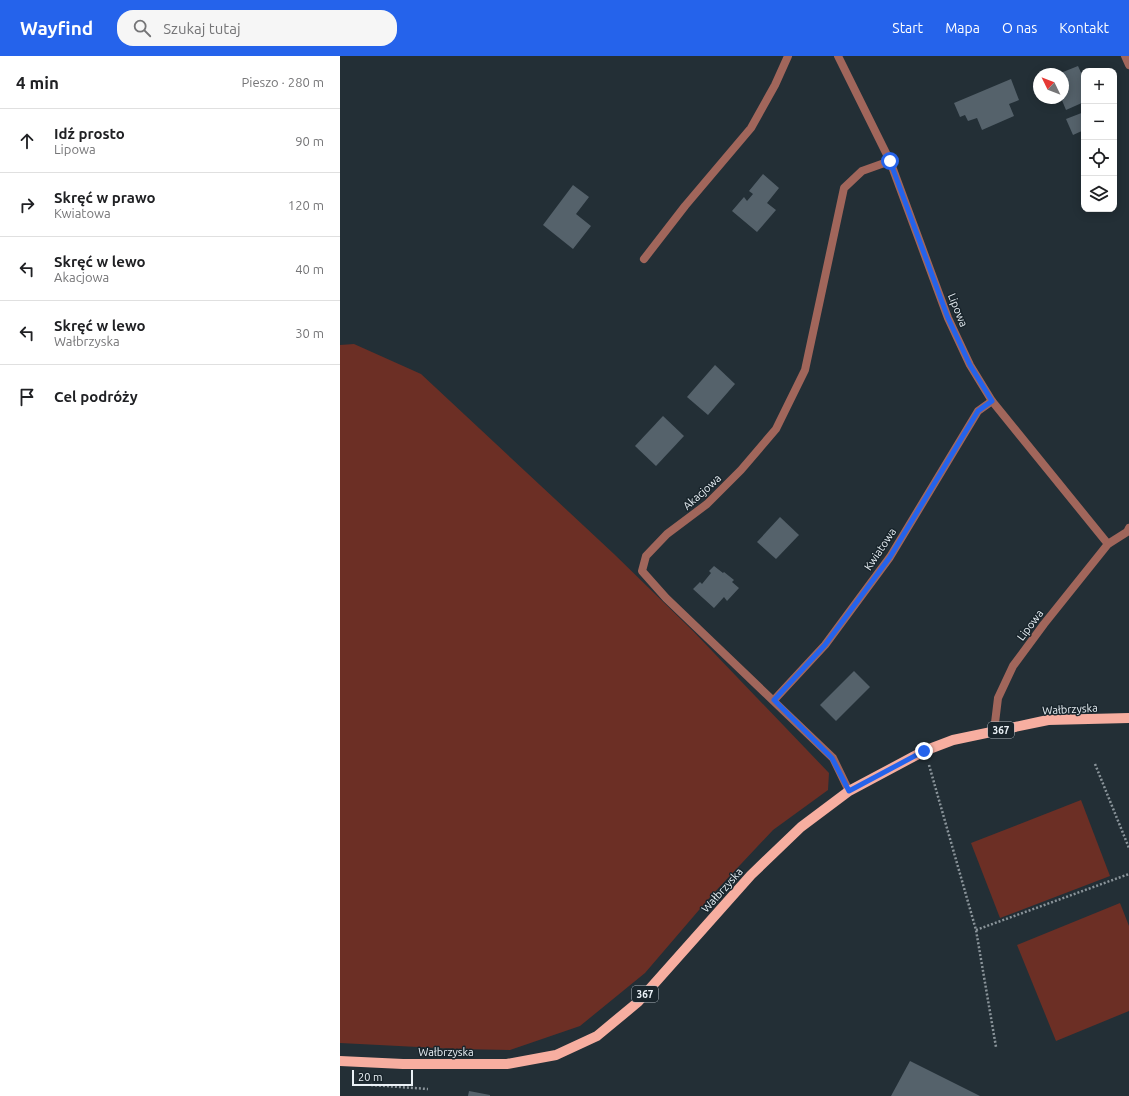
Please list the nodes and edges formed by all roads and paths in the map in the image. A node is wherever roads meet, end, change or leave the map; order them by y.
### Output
1 (788, 56) edge
2 (838, 56) edge
3 (1125, 56) edge
4 (1129, 65) edge
5 (890, 161) junction
6 (644, 259) dead end
7 (992, 401) junction
8 (1128, 531) edge
9 (1108, 544) junction
10 (774, 700) junction
11 (1129, 718) edge
12 (994, 731) junction
13 (924, 751) junction
14 (1095, 764) dead end
15 (849, 791) junction
16 (1129, 848) edge
17 (1129, 874) edge
18 (976, 930) junction
19 (996, 1047) dead end
20 (340, 1061) edge
21 (371, 1086) dead end
22 (428, 1089) dead end

1 - 6 street
2 - 5 street, Lipowa
3 - 4 street
5 - 7 street, Lipowa
5 - 10 street, Akacjowa
7 - 9 street, Lipowa
7 - 10 street, Kwiatowa
8 - 9 street, Lipowa
9 - 12 street, Lipowa
10 - 15 street, Akacjowa
11 - 12 main road, Wałbrzyska / 367
12 - 13 main road, Wałbrzyska / 367
13 - 15 main road, Wałbrzyska / 367
13 - 18 path
14 - 16 path
15 - 20 main road, Wałbrzyska / 367
17 - 18 path
18 - 19 path
21 - 22 path

